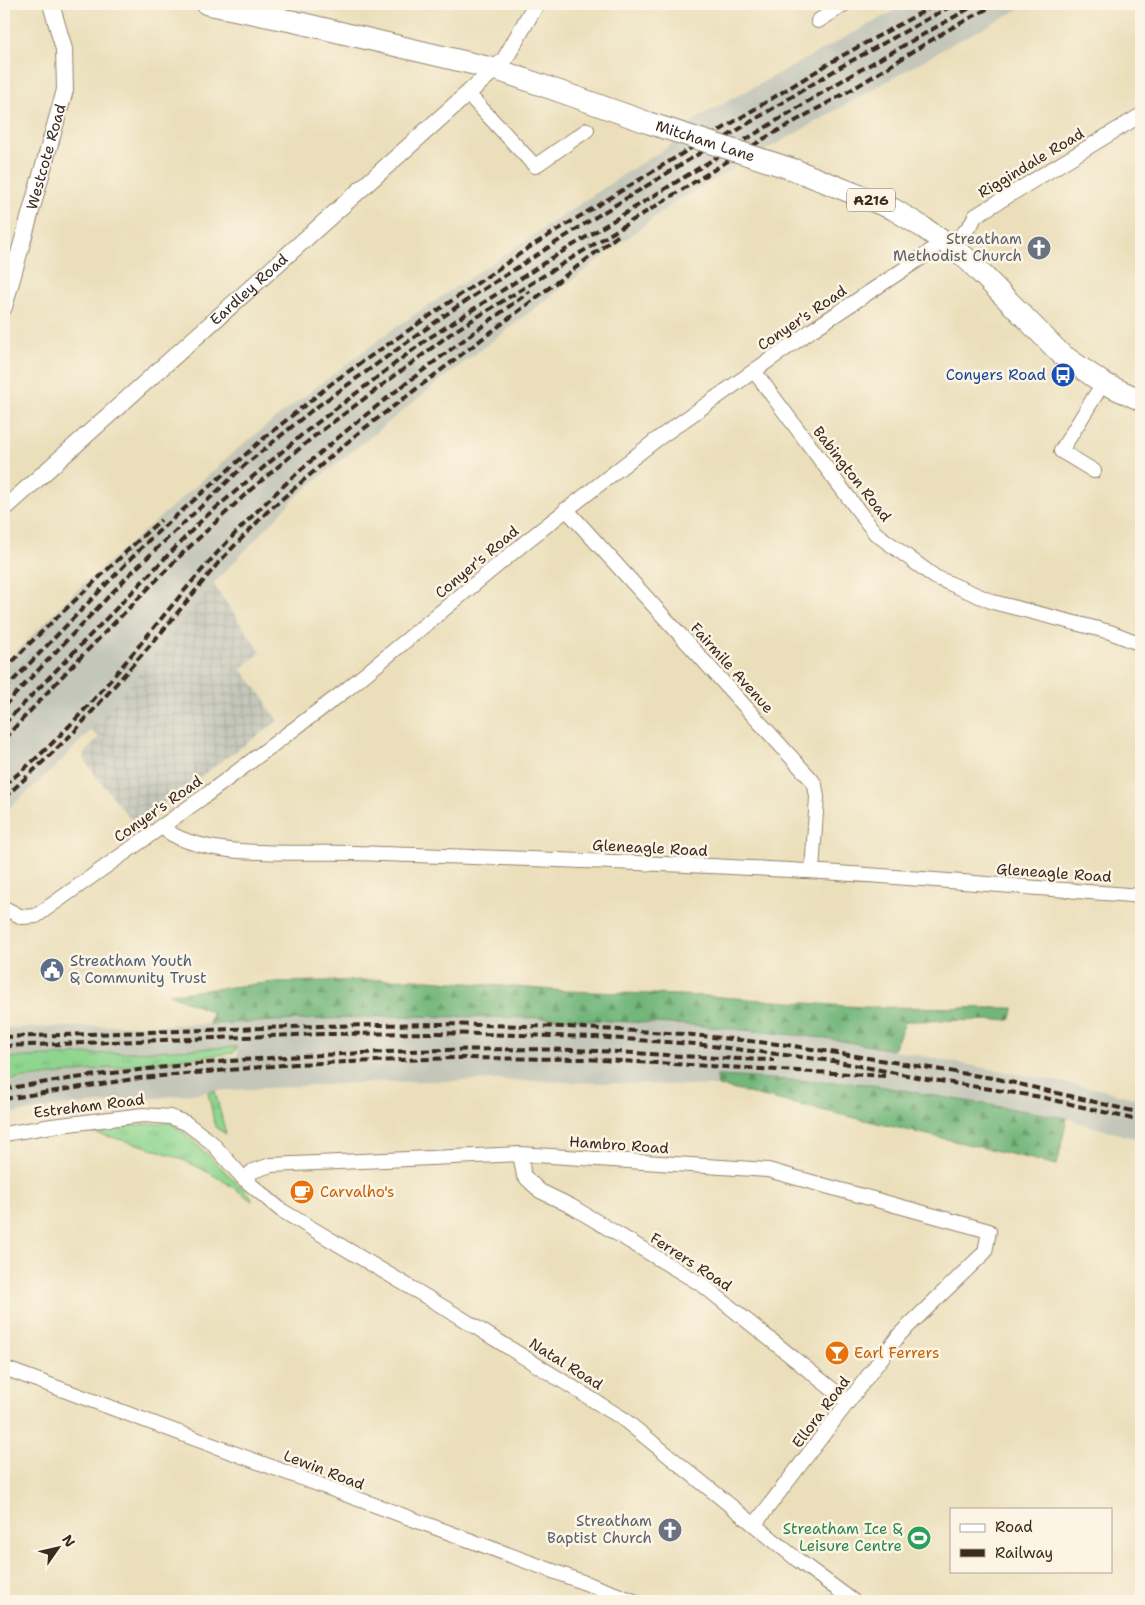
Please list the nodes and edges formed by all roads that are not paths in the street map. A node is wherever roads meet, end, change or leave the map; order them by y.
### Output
1 (51, 4) edge
2 (207, 4) edge
3 (536, 4) edge
4 (845, 4) edge
5 (818, 21) dead end
6 (495, 69) junction
7 (467, 92) junction
8 (1141, 115) edge
9 (587, 130) dead end
10 (943, 240) junction
11 (4, 307) edge
12 (754, 371) junction
13 (1102, 383) junction
14 (1141, 400) edge
15 (1094, 471) dead end
16 (6, 505) edge
17 (566, 509) junction
18 (1141, 644) edge
19 (162, 826) junction
20 (812, 871) junction
21 (1141, 896) edge
22 (4, 908) edge
23 (4, 1134) edge
24 (520, 1154) junction
25 (244, 1179) junction
26 (989, 1231) joint
27 (4, 1368) edge
28 (848, 1402) junction
29 (755, 1524) junction
30 (634, 1601) edge
31 (853, 1601) edge

1 - 11 street, Westcote Road
2 - 6 main road, Mitcham Lane / A216
3 - 6 street, Eardley Road
4 - 5 street
6 - 7 street, Eardley Road
6 - 10 main road, Mitcham Lane / A216, bridge
7 - 9 street
7 - 16 street, Eardley Road
8 - 10 street, Riggindale Road
10 - 12 street, Conyer's Road
10 - 13 main road, Mitcham Lane / A216
12 - 17 street, Conyer's Road
12 - 18 street, Babington Road
13 - 14 main road, Mitcham Lane / A216
13 - 15 street
17 - 19 street, Conyer's Road
17 - 20 street, Fairmile Avenue
19 - 20 street, Gleneagle Road
19 - 22 street, Conyer's Road
20 - 21 street, Gleneagle Road
23 - 25 street, Estreham Road
24 - 25 street, Hambro Road
24 - 26 street, Hambro Road
24 - 28 street, Ferrers Road
25 - 29 street, Natal Road
26 - 28 street, Ellora Road
27 - 30 street, Lewin Road
28 - 29 street, Ellora Road
29 - 31 street, Natal Road

